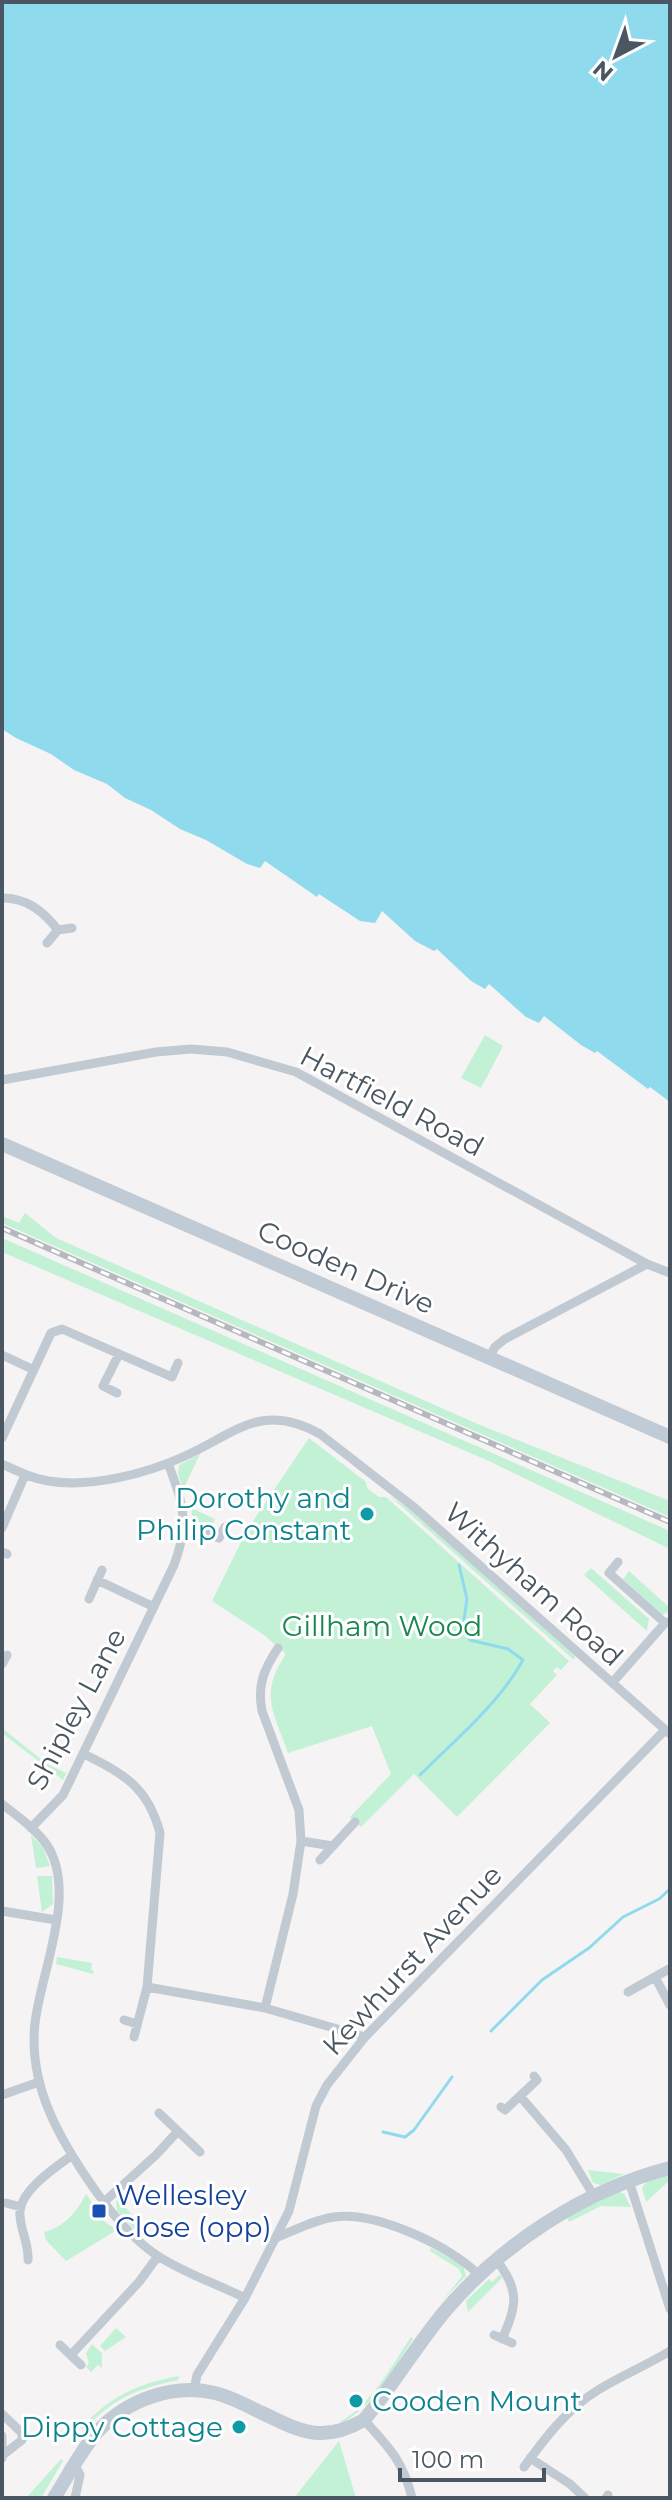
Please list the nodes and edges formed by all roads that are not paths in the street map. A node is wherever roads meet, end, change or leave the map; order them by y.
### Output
1 (2, 898) edge
2 (72, 928) dead end
3 (58, 930) junction
4 (47, 943) dead end
5 (2, 1080) edge
6 (2, 1144) edge
7 (647, 1264) junction
8 (670, 1273) edge
9 (119, 1354) junction
10 (2, 1355) edge
11 (489, 1358) junction
12 (178, 1363) dead end
13 (32, 1369) junction
14 (117, 1393) dead end
15 (670, 1437) edge
16 (2, 1438) edge
17 (168, 1463) junction
18 (2, 1464) edge
19 (25, 1475) junction
20 (185, 1524) junction
21 (225, 1527) dead end
22 (2, 1528) edge
23 (618, 1562) dead end
24 (102, 1570) dead end
25 (97, 1580) junction
26 (89, 1599) dead end
27 (154, 1607) junction
28 (668, 1622) edge
29 (278, 1648) dead end
30 (612, 1683) junction
31 (667, 1732) edge
32 (84, 1754) junction
33 (2, 1804) edge
34 (355, 1822) dead end
35 (31, 1828) junction
36 (301, 1841) junction
37 (333, 1846) junction
38 (320, 1860) dead end
39 (2, 1911) edge
40 (56, 1920) junction
41 (669, 1969) edge
42 (655, 1977) junction
43 (147, 1987) junction
44 (628, 1992) dead end
45 (670, 2005) edge
46 (265, 2008) junction
47 (124, 2020) dead end
48 (137, 2024) junction
49 (134, 2037) dead end
50 (365, 2037) junction
51 (534, 2076) dead end
52 (39, 2082) junction
53 (2, 2095) edge
54 (520, 2096) junction
55 (501, 2107) dead end
56 (159, 2113) dead end
57 (178, 2131) junction
58 (200, 2152) dead end
59 (71, 2156) junction
60 (670, 2168) edge
61 (629, 2181) junction
62 (594, 2196) junction
63 (104, 2202) junction
64 (6, 2203) dead end
65 (21, 2207) junction
66 (276, 2238) junction
67 (42, 2244) dead end
68 (29, 2247) junction
69 (158, 2256) junction
70 (28, 2260) dead end
71 (497, 2261) junction
72 (480, 2276) junction
73 (245, 2298) junction
74 (670, 2309) edge
75 (502, 2339) dead end
76 (60, 2345) dead end
77 (670, 2351) edge
78 (71, 2355) junction
79 (81, 2365) dead end
80 (194, 2390) junction
81 (2, 2414) edge
82 (364, 2420) junction
83 (2, 2436) edge
84 (3, 2456) edge
85 (530, 2458) junction
86 (75, 2465) junction
87 (524, 2467) dead end
88 (54, 2498) edge
89 (75, 2498) edge
90 (412, 2498) edge
91 (585, 2498) edge

1 - 3 street
2 - 3 street
3 - 4 street
5 - 7 street, Hartfield Road
6 - 11 main road, Cooden Drive
7 - 8 street, Hartfield Road
7 - 11 street
9 - 12 street
9 - 13 street
9 - 14 street
10 - 13 street
11 - 15 main road, Cooden Drive
13 - 16 street
17 - 19 street, Withyham Road
17 - 20 street, Shipley Lane
17 - 30 street, Withyham Road
18 - 19 street, Withyham Road
19 - 22 street
20 - 21 street
20 - 27 street, Shipley Lane
23 - 28 street
24 - 25 street, Shipley Lane
25 - 26 street, Shipley Lane
25 - 27 street, Shipley Lane
27 - 32 street, Shipley Lane
28 - 30 street
29 - 36 street
30 - 31 street, Withyham Road
31 - 50 street, Kewhurst Avenue
32 - 35 street, Shipley Lane
32 - 43 street
33 - 35 street
34 - 37 street
35 - 40 street
36 - 37 street
36 - 46 street
37 - 38 street
39 - 40 street
40 - 52 street
41 - 42 street
42 - 44 street
42 - 45 street
43 - 46 street
43 - 48 street
46 - 50 street
47 - 48 street
48 - 49 street
50 - 66 street, Kewhurst Avenue
51 - 54 street
52 - 53 street
52 - 59 street
54 - 55 street
54 - 62 street
56 - 57 street
57 - 58 street
57 - 63 street
59 - 63 street
59 - 65 street
60 - 61 main road
61 - 62 main road
61 - 74 street
62 - 71 main road
63 - 69 street
64 - 65 street
65 - 68 street
66 - 72 street
66 - 73 street, Kewhurst Avenue
67 - 68 street
68 - 70 street
69 - 73 street
69 - 78 street
71 - 72 main road
71 - 75 street
72 - 82 main road
73 - 80 street, Kewhurst Avenue
76 - 78 street
77 - 85 street
78 - 79 street
80 - 82 main road
80 - 86 main road
81 - 84 street
82 - 90 street
83 - 84 street
85 - 87 street
85 - 91 street
86 - 88 main road
86 - 89 street

